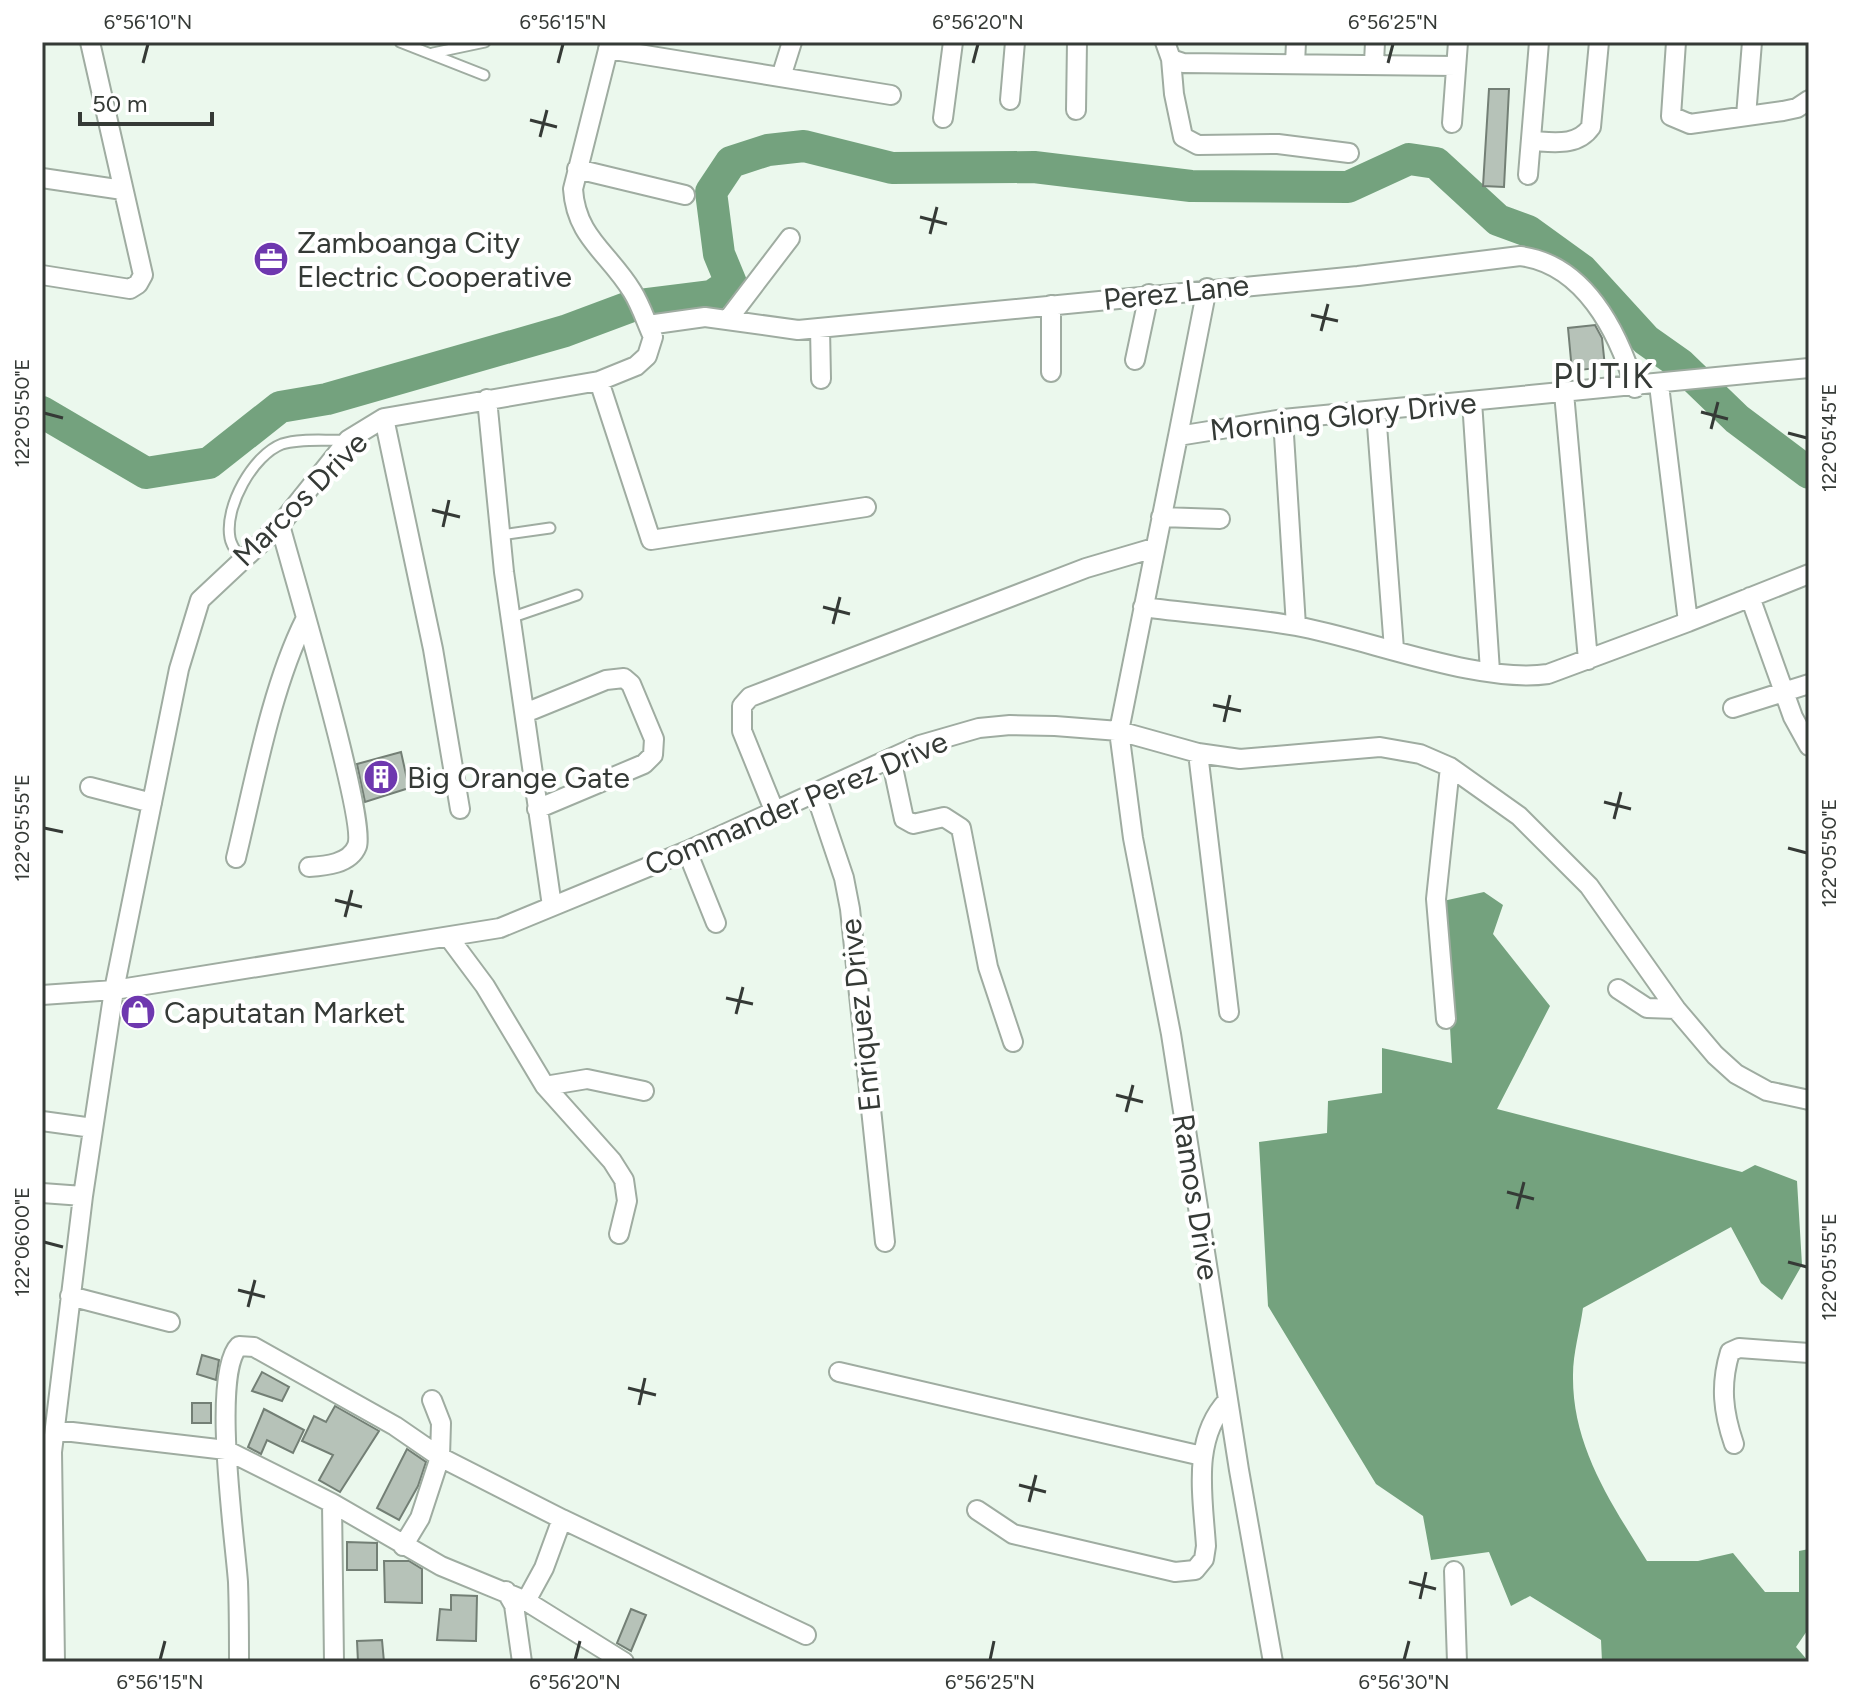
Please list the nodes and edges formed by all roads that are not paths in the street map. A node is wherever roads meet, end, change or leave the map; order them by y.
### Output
1 (90, 42) edge
2 (400, 42) edge
3 (485, 42) edge
4 (792, 42) edge
5 (953, 42) edge
6 (1015, 42) edge
7 (1077, 42) edge
8 (1217, 42) edge
9 (1296, 42) edge
10 (1375, 42) edge
11 (1458, 42) edge
12 (1539, 42) edge
13 (1599, 42) edge
14 (1676, 42) edge
15 (1752, 42) edge
16 (609, 45) edge
17 (1168, 51) edge
18 (433, 53) junction
19 (1216, 62) junction
20 (1374, 63) junction
21 (1295, 64) junction
22 (1456, 66) junction
23 (484, 75) dead end
24 (781, 77) junction
25 (891, 95) dead end
26 (1010, 100) dead end
27 (1809, 100) edge
28 (1076, 110) dead end
29 (1746, 116) junction
30 (943, 118) dead end
31 (1452, 123) dead end
32 (1531, 141) junction
33 (1349, 153) dead end
34 (577, 169) junction
35 (1528, 175) dead end
36 (42, 178) edge
37 (123, 190) junction
38 (685, 195) dead end
39 (790, 238) dead end
40 (42, 275) edge
41 (1207, 288) junction
42 (1149, 294) junction
43 (1051, 305) junction
44 (729, 318) junction
45 (646, 321) junction
46 (820, 328) junction
47 (1135, 360) dead end
48 (1809, 368) edge
49 (1051, 372) dead end
50 (821, 379) dead end
51 (599, 381) junction
52 (1659, 385) junction
53 (1635, 388) junction
54 (1564, 393) junction
55 (487, 399) junction
56 (1472, 401) junction
57 (1376, 412) junction
58 (384, 418) junction
59 (1283, 419) junction
60 (1178, 436) junction
61 (348, 440) junction
62 (866, 507) dead end
63 (1161, 517) junction
64 (1220, 519) dead end
65 (280, 525) junction
66 (550, 528) dead end
67 (501, 535) junction
68 (1154, 548) junction
69 (241, 560) junction
70 (1809, 574) edge
71 (577, 595) dead end
72 (1750, 597) junction
73 (1143, 607) junction
74 (510, 618) junction
75 (305, 620) junction
76 (1688, 622) junction
77 (1296, 626) junction
78 (1394, 649) junction
79 (1588, 660) junction
80 (1490, 671) junction
81 (1809, 684) edge
82 (1783, 692) junction
83 (1733, 708) dead end
84 (525, 713) junction
85 (1119, 731) junction
86 (1809, 746) edge
87 (1198, 753) junction
88 (891, 758) junction
89 (1450, 767) junction
90 (90, 787) dead end
91 (815, 792) junction
92 (152, 803) junction
93 (460, 809) dead end
94 (537, 809) junction
95 (774, 810) junction
96 (687, 851) junction
97 (236, 858) dead end
98 (309, 867) dead end
99 (552, 906) junction
100 (716, 923) dead end
101 (450, 939) junction
102 (1618, 989) dead end
103 (114, 990) junction
104 (42, 995) edge
105 (1676, 1009) junction
106 (1229, 1012) dead end
107 (1446, 1019) dead end
108 (1013, 1042) dead end
109 (545, 1086) junction
110 (644, 1091) dead end
111 (1809, 1100) edge
112 (42, 1121) edge
113 (93, 1128) junction
114 (42, 1193) edge
115 (83, 1196) junction
116 (619, 1234) dead end
117 (885, 1242) dead end
118 (70, 1296) junction
119 (170, 1322) dead end
120 (1809, 1353) edge
121 (839, 1372) dead end
122 (432, 1400) dead end
123 (1228, 1400) junction
124 (55, 1430) junction
125 (1734, 1444) dead end
126 (226, 1450) junction
127 (47, 1452) edge
128 (1202, 1456) junction
129 (440, 1457) junction
130 (332, 1503) junction
131 (977, 1510) dead end
132 (562, 1519) junction
133 (47, 1538) edge
134 (403, 1546) junction
135 (1454, 1571) dead end
136 (506, 1591) junction
137 (526, 1601) junction
138 (806, 1635) dead end
139 (55, 1662) edge
140 (239, 1662) edge
141 (334, 1662) edge
142 (522, 1662) edge
143 (624, 1662) edge
144 (1273, 1662) edge
145 (1457, 1662) edge

1 - 37 street
2 - 18 lane
3 - 18 lane
4 - 24 street
5 - 30 street
6 - 26 street
7 - 28 street
8 - 19 street
9 - 21 street
10 - 20 street
11 - 22 street
12 - 32 street
13 - 32 street
14 - 29 street
15 - 29 street
16 - 24 street
16 - 34 street
17 - 19 street
17 - 33 street
18 - 23 lane
19 - 21 street
20 - 21 street
20 - 22 street
22 - 31 street
24 - 25 street
27 - 29 street
32 - 35 street
34 - 38 street
34 - 45 street
36 - 37 street
37 - 40 street
39 - 44 street
41 - 42 street, Perez Lane
41 - 53 street, Perez Lane
41 - 60 street
42 - 43 street, Perez Lane
42 - 47 street
43 - 46 street, Perez Lane
43 - 49 street
44 - 45 street, Perez Lane
44 - 46 street, Perez Lane
45 - 51 street, Marcos Drive
46 - 50 street
48 - 52 street, Morning Glory Drive
51 - 55 street, Marcos Drive
51 - 62 street
52 - 53 street, Morning Glory Drive
52 - 76 street
53 - 54 street, Morning Glory Drive
54 - 56 street, Morning Glory Drive
54 - 79 street
55 - 58 street, Marcos Drive
55 - 67 street
56 - 57 street, Morning Glory Drive
56 - 80 street
57 - 59 street, Morning Glory Drive
57 - 78 street
58 - 61 street, Marcos Drive
58 - 93 street
59 - 60 street, Morning Glory Drive
59 - 77 street
60 - 63 street, Morning Glory Drive
61 - 65 street, Marcos Drive
61 - 69 lane
63 - 64 street
63 - 68 street, Morning Glory Drive
65 - 69 street, Marcos Drive
65 - 75 street
66 - 67 lane
67 - 74 street
68 - 73 street, Morning Glory Drive
68 - 95 street
69 - 92 street, Marcos Drive
70 - 72 street
71 - 74 lane
72 - 76 street
72 - 82 street
73 - 77 street
73 - 85 street, Morning Glory Drive
74 - 84 street
75 - 97 street
75 - 98 street
76 - 79 street
77 - 78 street
78 - 80 street
79 - 80 street
81 - 82 street
82 - 83 street
82 - 86 street
84 - 94 street
84 - 94 street
85 - 87 street, Commander Perez Drive
85 - 88 street, Commander Perez Drive
85 - 123 street, Ramos Drive
87 - 89 street, Commander Perez Drive
87 - 106 street
88 - 91 street, Commander Perez Drive
88 - 108 street
89 - 105 street, Commander Perez Drive
89 - 107 street
90 - 92 street
91 - 95 street, Commander Perez Drive
91 - 117 street, Enriquez Drive
92 - 103 street, Marcos Drive
94 - 99 street
95 - 96 street, Commander Perez Drive
96 - 99 street, Commander Perez Drive
96 - 100 street
99 - 101 street, Commander Perez Drive
101 - 103 street, Commander Perez Drive
101 - 109 street
102 - 105 street
103 - 104 street, Commander Perez Drive
103 - 113 street, Marcos Drive
105 - 111 street, Commander Perez Drive
109 - 110 street
109 - 116 street
112 - 113 street
113 - 115 street, Marcos Drive
114 - 115 street
115 - 118 street, Marcos Drive
118 - 119 street
118 - 124 street, Marcos Drive
120 - 125 street
121 - 128 street
122 - 129 street
123 - 128 street
123 - 144 street, Ramos Drive
124 - 126 street
124 - 127 street, Marcos Drive
126 - 129 street
126 - 130 street
126 - 140 street
127 - 133 street, Marcos Drive
128 - 131 street
129 - 132 street
129 - 134 street
130 - 134 street
130 - 141 street
132 - 137 street
132 - 138 street
133 - 139 street, Marcos Drive
134 - 136 street
135 - 145 street
136 - 137 street
136 - 142 street
137 - 143 street

